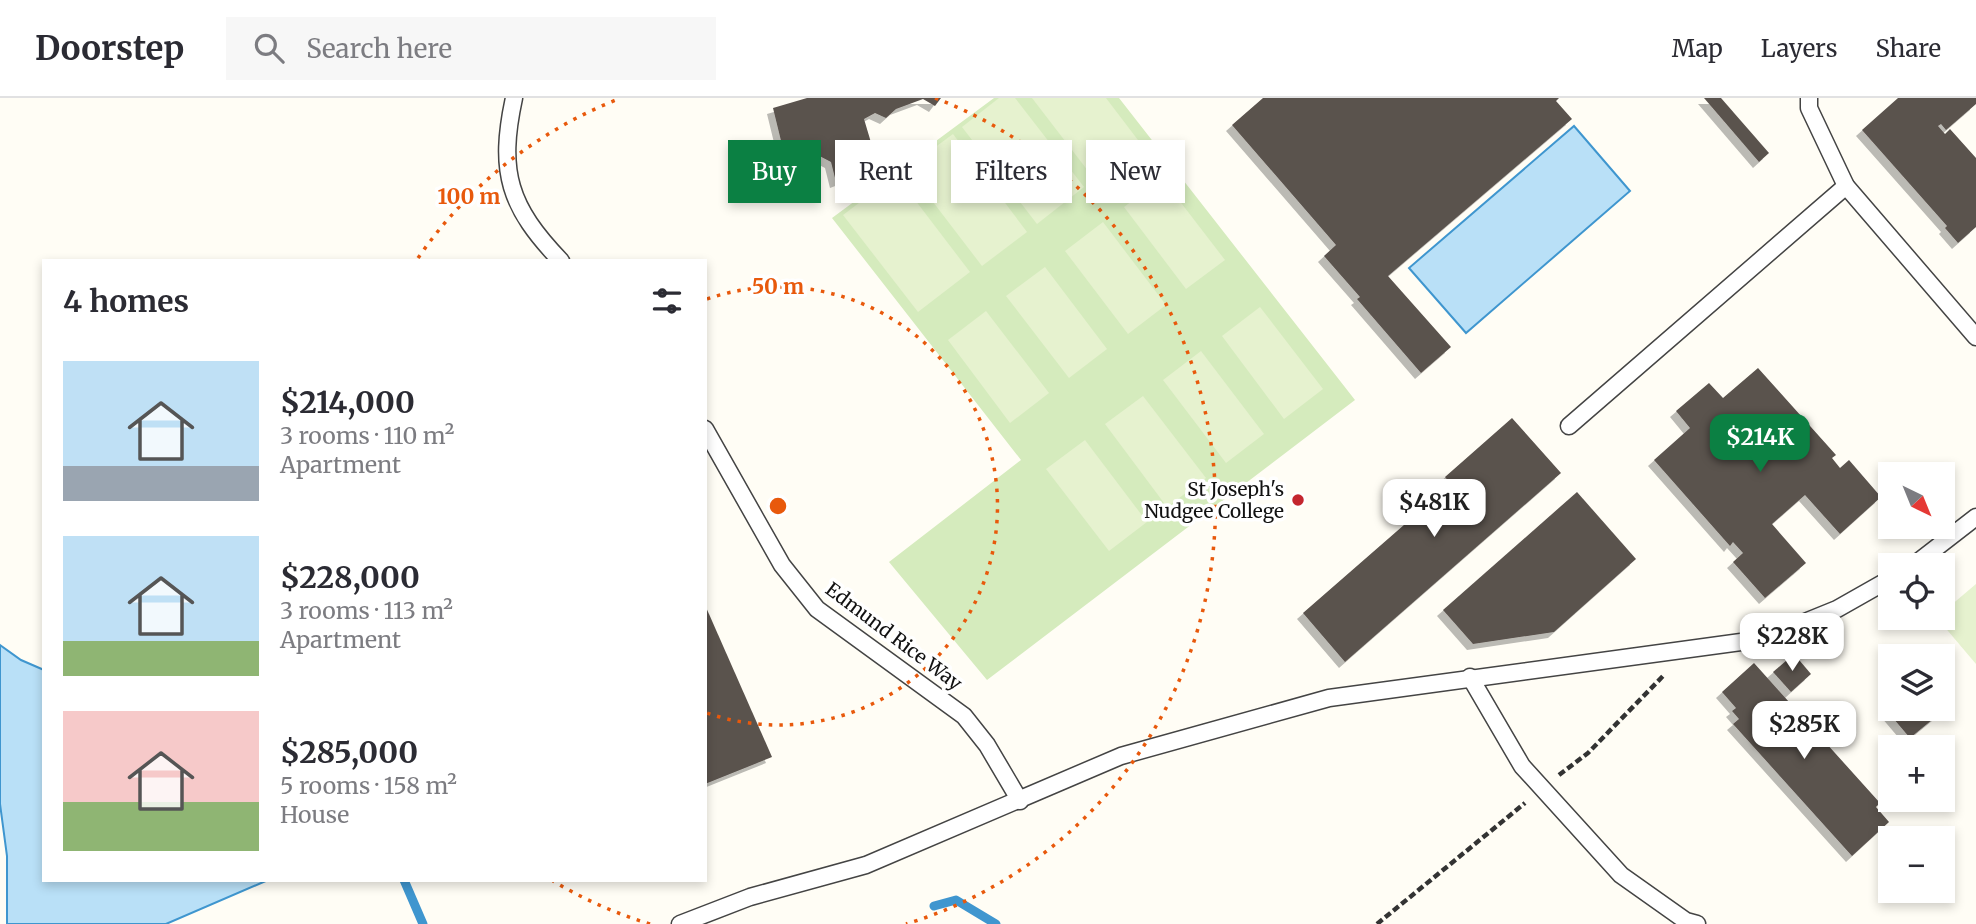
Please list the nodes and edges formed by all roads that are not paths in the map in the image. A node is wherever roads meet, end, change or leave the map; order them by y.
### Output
1 (514, 98) edge
2 (1809, 98) edge
3 (1846, 186) junction
4 (559, 259) edge
5 (1976, 337) edge
6 (1569, 426) dead end
7 (707, 433) edge
8 (1976, 517) edge
9 (1930, 553) edge
10 (1878, 586) edge
11 (1470, 677) junction
12 (1020, 801) junction
13 (680, 924) edge
14 (1696, 924) edge

1 - 4 lane
2 - 3 lane
3 - 5 lane
3 - 6 lane
7 - 12 lane, Edmund Rice Way
8 - 9 lane
10 - 11 lane
11 - 12 lane
11 - 14 lane
12 - 13 lane

